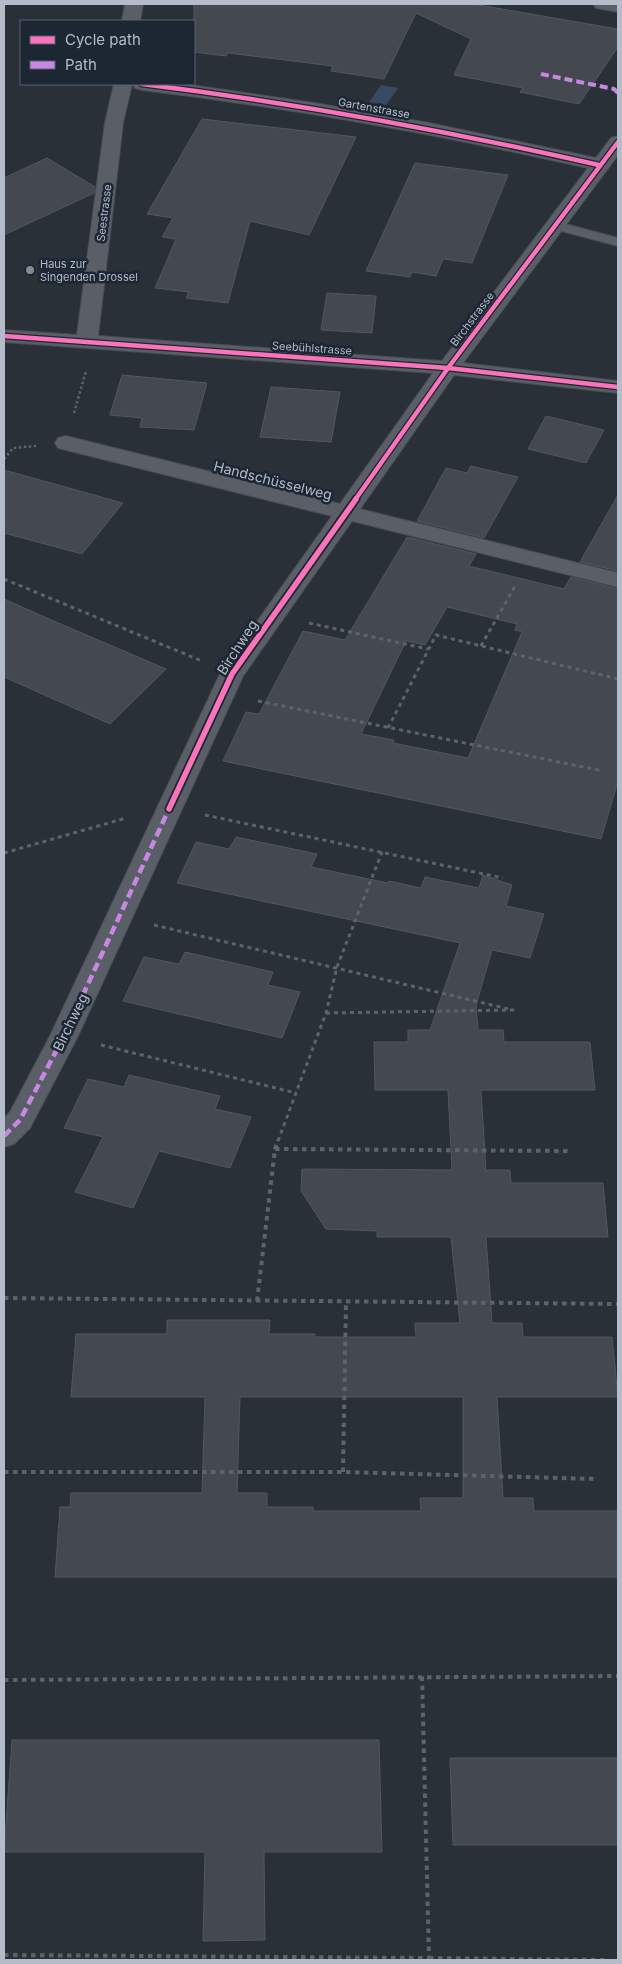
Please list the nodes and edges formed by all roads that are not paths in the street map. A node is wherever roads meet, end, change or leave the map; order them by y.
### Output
1 (134, 4) edge
2 (602, 4) edge
3 (618, 7) edge
4 (131, 20) edge
5 (123, 85) edge
6 (151, 85) edge
7 (618, 142) edge
8 (599, 165) junction
9 (554, 225) junction
10 (618, 242) edge
11 (4, 336) edge
12 (85, 342) junction
13 (448, 368) junction
14 (618, 386) edge
15 (66, 443) dead end
16 (348, 512) junction
17 (618, 580) edge
18 (4, 1136) edge

1 - 4 street
2 - 3 street
5 - 12 street, Seestrasse
6 - 8 street, Gartenstrasse
7 - 8 street, Birchstrasse
8 - 9 street, Birchstrasse
9 - 10 lane
9 - 13 street, Birchstrasse
11 - 12 street, Seebühlstrasse
12 - 13 street, Seebühlstrasse
13 - 14 street, Seebühlstrasse
13 - 16 street, Birchstrasse
15 - 16 street, Handschüsselweg
16 - 17 street, Handschüsselweg
16 - 18 street, Birchweg

